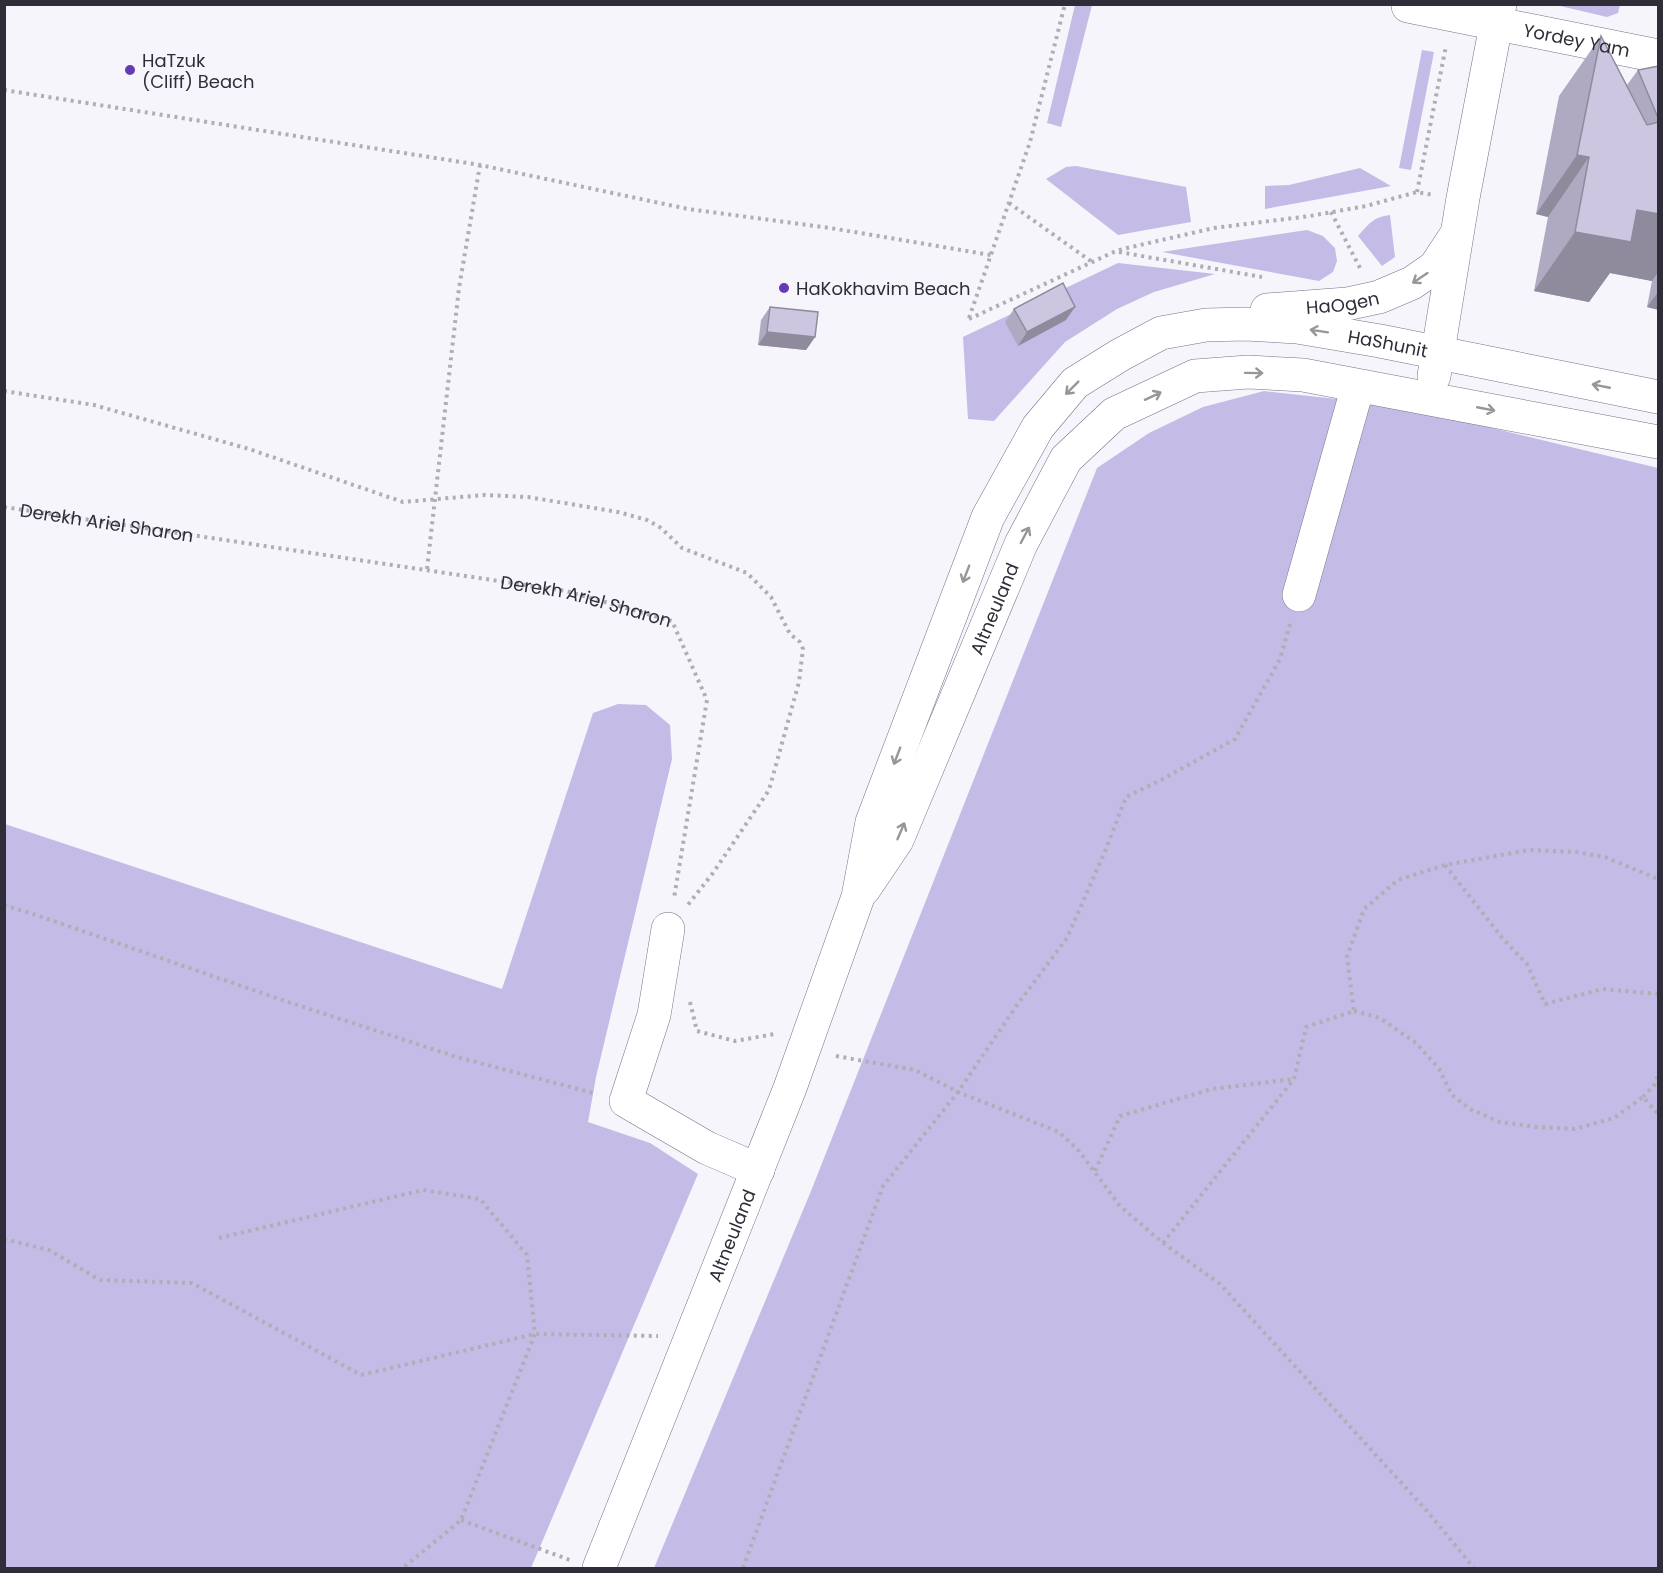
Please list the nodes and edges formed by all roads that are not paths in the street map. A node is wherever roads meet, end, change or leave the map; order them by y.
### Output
1 (1408, 6) dead end
2 (1498, 15) edge
3 (1659, 57) edge
4 (1457, 234) junction
5 (1206, 324) junction
6 (1438, 353) junction
7 (1120, 355) joint
8 (1358, 386) junction
9 (1659, 397) edge
10 (1429, 398) junction
11 (1659, 442) edge
12 (1299, 595) road end
13 (858, 897) junction
14 (668, 929) road end
15 (758, 1170) junction
16 (600, 1567) edge

1 - 2 street, Yordey Yam
2 - 3 street, Yordey Yam
2 - 4 street, HaOgen
4 -> 5 street, HaOgen
4 - 6 street, HaOgen
6 -> 5 street, HaShunit
5 - 7 street, HaShunit
9 -> 6 street, HaShunit
6 - 10 street, HaOgen
7 -> 13 street, Altneuland
8 - 10 street
8 - 12 street
13 -> 8 street, Altneuland
10 -> 11 street
13 - 15 street, Altneuland
14 - 15 street
15 - 16 street, Altneuland

